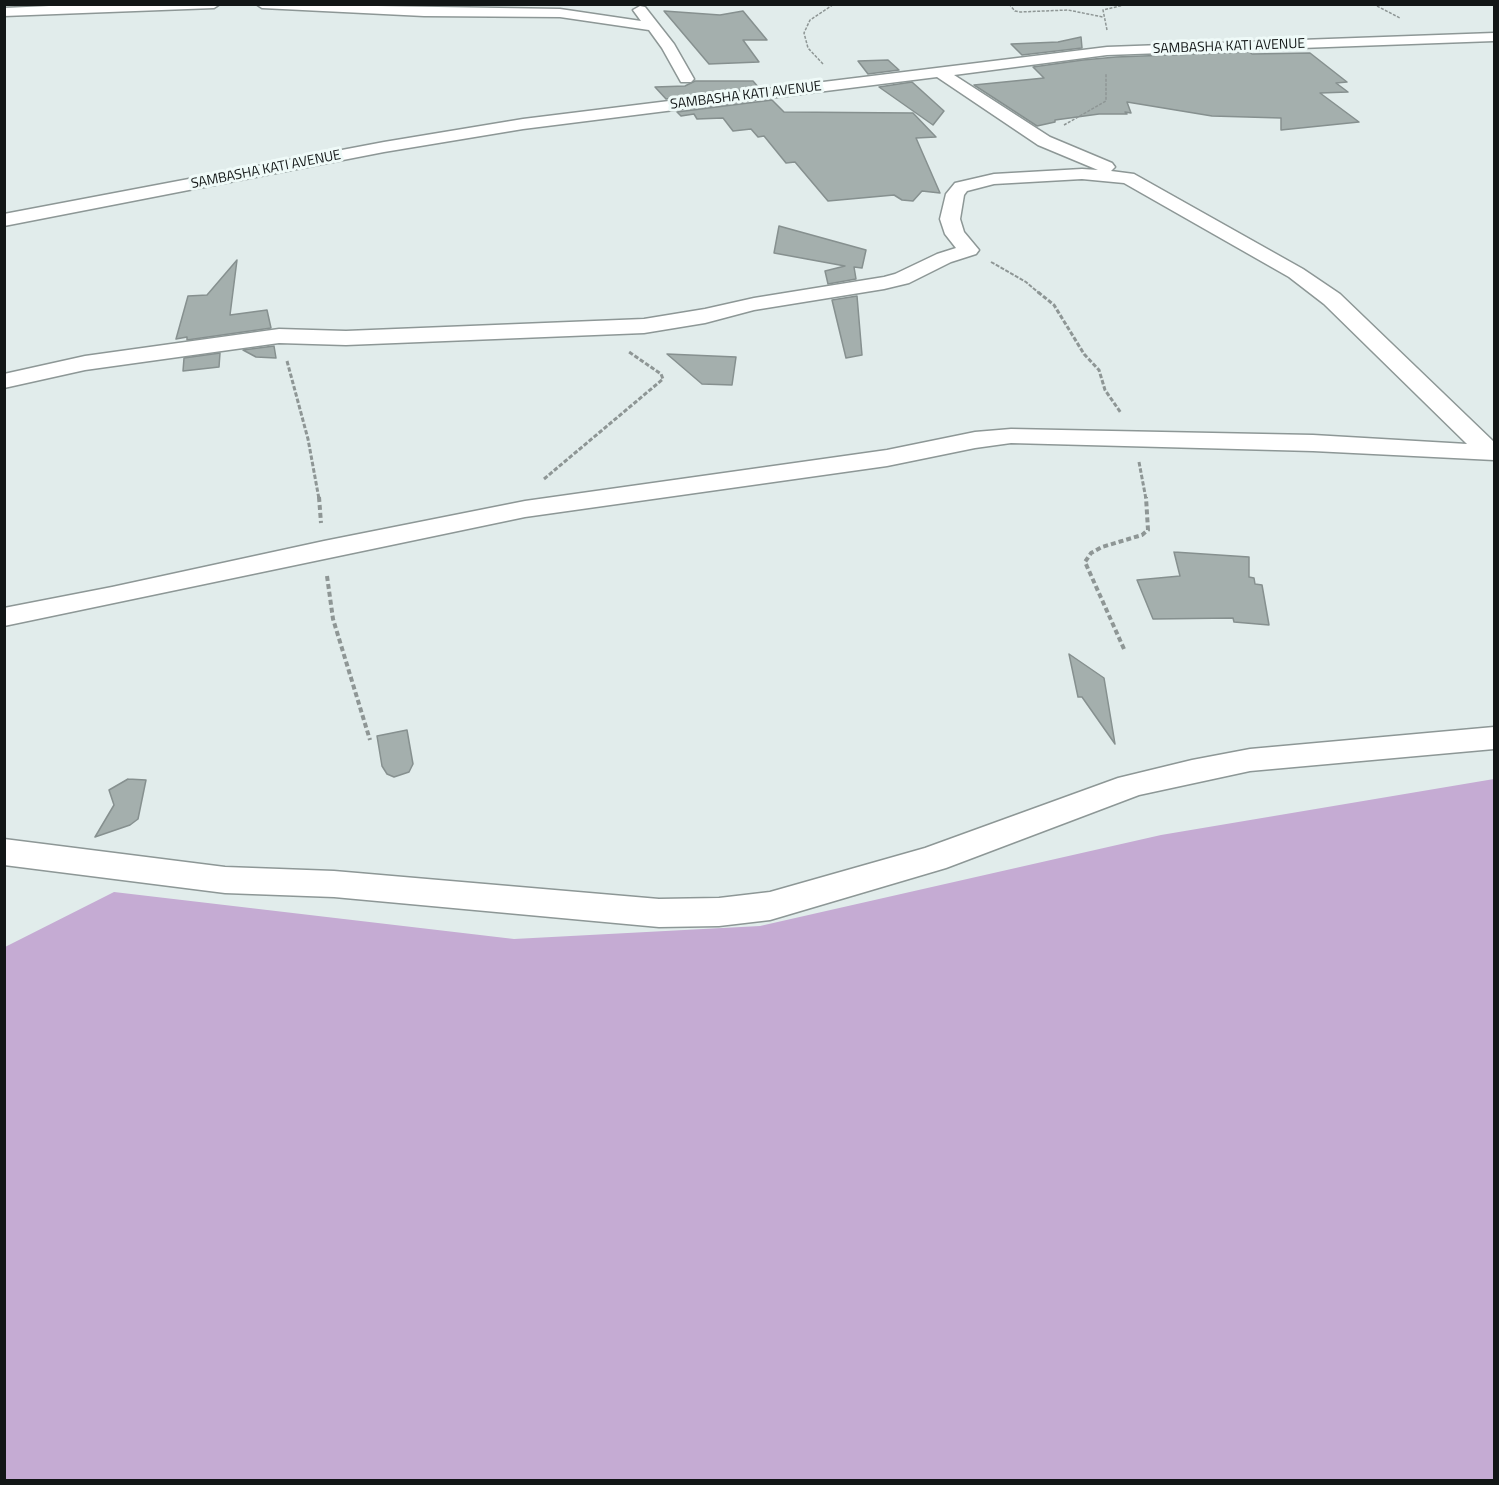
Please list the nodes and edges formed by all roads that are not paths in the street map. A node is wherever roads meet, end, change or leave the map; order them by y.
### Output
1 (214, 4) edge
2 (262, 4) edge
3 (635, 4) edge
4 (364, 6) edge
5 (4, 12) edge
6 (654, 27) junction
7 (1494, 37) edge
8 (939, 72) junction
9 (686, 79) dead end
10 (1128, 178) junction
11 (4, 220) edge
12 (4, 381) edge
13 (1493, 453) edge
14 (4, 617) edge
15 (1494, 738) edge
16 (4, 852) edge

1 - 5 street
2 - 4 street
3 - 6 street
4 - 6 street
6 - 9 street
7 - 8 street, SAMBASHA KATI AVENUE
8 - 10 street
8 - 11 street, SAMBASHA KATI AVENUE
10 - 12 street
10 - 13 street
13 - 14 street
15 - 16 street

